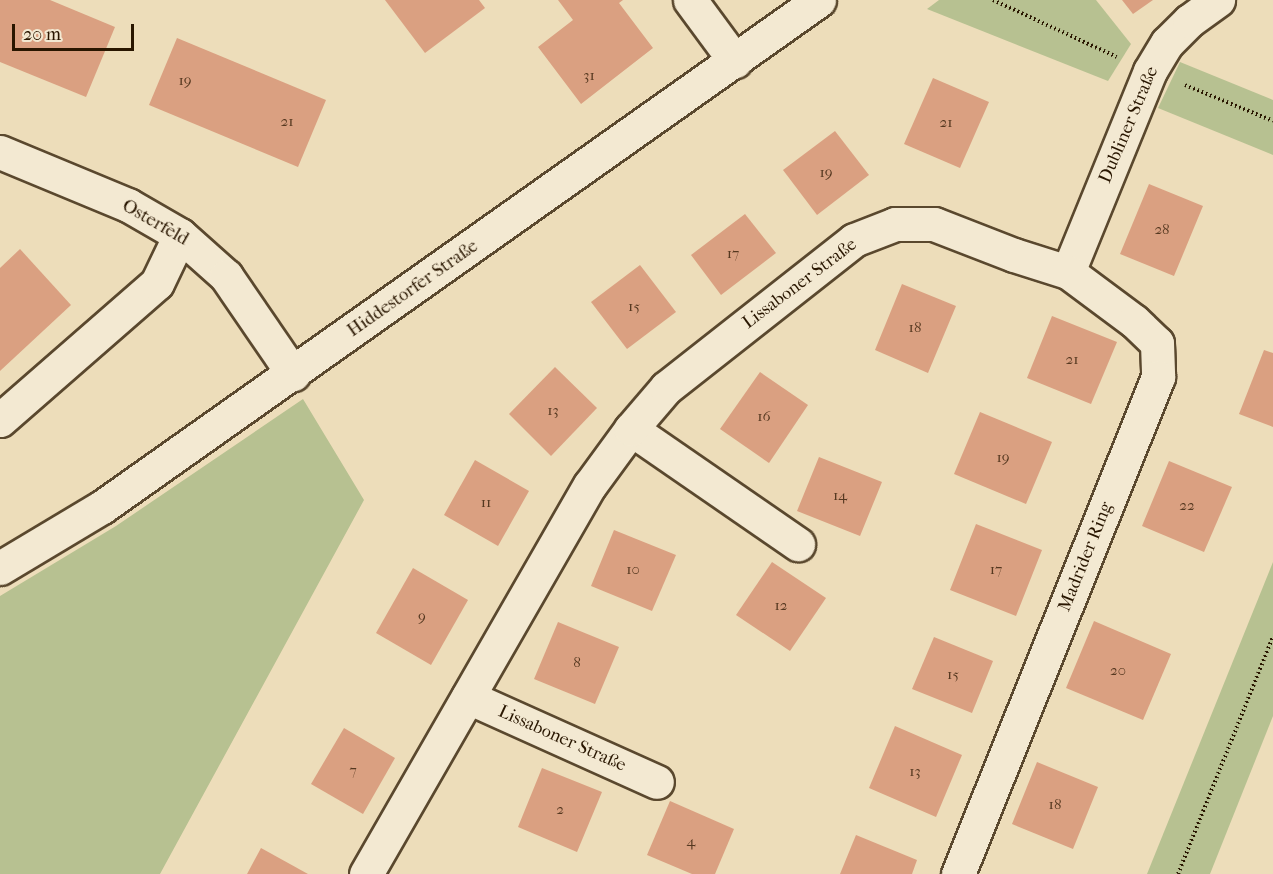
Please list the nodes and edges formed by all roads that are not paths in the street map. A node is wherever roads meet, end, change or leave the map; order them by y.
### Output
1 (690, 0) edge
2 (819, 0) edge
3 (1218, 0) edge
4 (735, 61) junction
5 (3, 159) edge
6 (180, 235) junction
7 (1068, 272) junction
8 (293, 374) junction
9 (0, 420) edge
10 (631, 429) junction
11 (798, 544) dead end
12 (0, 568) edge
13 (468, 697) junction
14 (657, 782) dead end
15 (366, 874) edge
16 (958, 874) edge

1 - 4 street
2 - 4 street, Hiddestorfer Straße
3 - 7 street, Dubliner Straße
4 - 8 street, Hiddestorfer Straße
5 - 6 street, Osterfeld
6 - 8 street, Osterfeld
6 - 9 street
7 - 10 street, Lissaboner Straße
7 - 16 street, Madrider Ring
8 - 12 street, Hiddestorfer Straße
10 - 11 street
10 - 13 street, Lissaboner Straße
13 - 14 street, Lissaboner Straße
13 - 15 street, Lissaboner Straße

